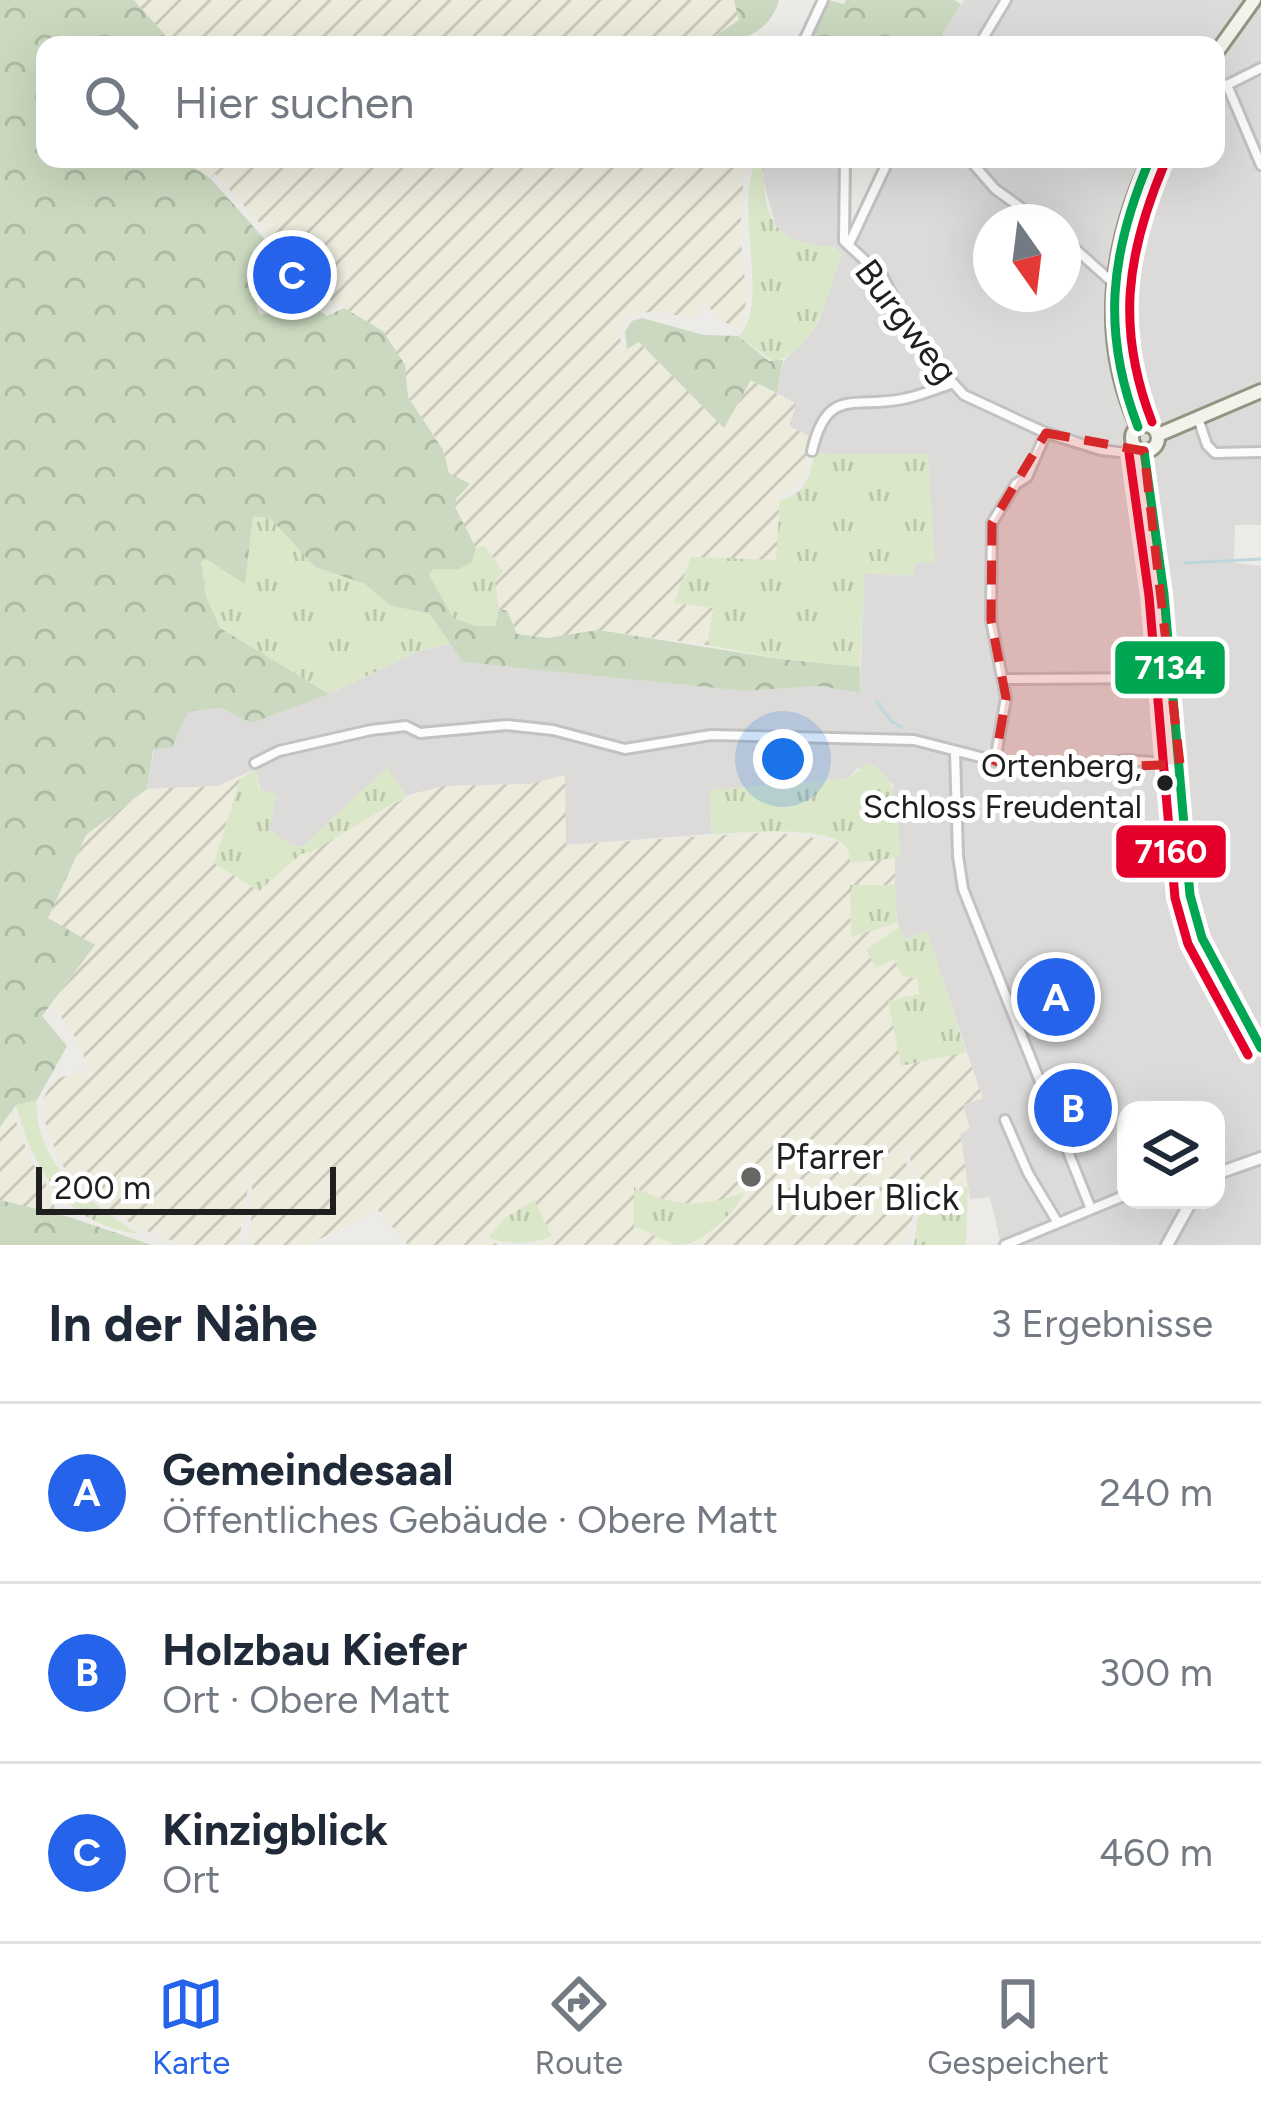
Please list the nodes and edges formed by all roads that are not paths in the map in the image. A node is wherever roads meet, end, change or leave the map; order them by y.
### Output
1 (823, 0) edge
2 (1006, 0) edge
3 (1255, 0) edge
4 (806, 36) edge
5 (984, 36) edge
6 (1225, 40) edge
7 (1261, 68) edge
8 (1225, 82) edge
9 (1225, 92) edge
10 (1261, 165) edge
11 (845, 168) edge
12 (884, 168) edge
13 (977, 168) edge
14 (1146, 168) edge
15 (1015, 204) edge
16 (848, 246) junction
17 (1081, 254) edge
18 (1111, 280) junction
19 (951, 385) junction
20 (1261, 391) edge
21 (1198, 421) junction
22 (1138, 427) junction
23 (1046, 433) junction
24 (1157, 435) junction
25 (812, 451) dead end
26 (1143, 451) junction
27 (1261, 452) edge
28 (1172, 678) junction
29 (1004, 679) junction
30 (955, 751) junction
31 (995, 761) junction
32 (255, 763) dead end
33 (1180, 764) junction
34 (1261, 1048) edge
35 (1005, 1120) dead end
36 (1261, 1158) edge
37 (1225, 1171) edge
38 (1117, 1198) edge
39 (1090, 1209) junction
40 (1187, 1209) edge
41 (1058, 1223) junction
42 (1005, 1244) edge
43 (1167, 1245) edge

1 - 4 street
2 - 5 street
3 - 6 main road
7 - 8 street
9 - 10 street
11 - 16 street, Burgweg
12 - 16 street
13 - 15 street
14 - 18 main road
16 - 19 street, Burgweg
17 - 18 street
18 - 22 main road
19 - 23 street, Burgweg
19 - 25 street
20 - 21 main road
21 - 24 main road
21 - 27 street
22 - 24 main road
22 - 26 main road
23 - 26 street, Burgweg
23 - 29 street
24 - 26 main road
26 - 28 street
28 - 29 street
28 - 33 street
29 - 31 street
30 - 31 street
30 - 32 street
30 - 39 street
31 - 33 street
33 - 34 street
35 - 41 street
36 - 37 street
38 - 39 street
39 - 41 street
40 - 43 street
41 - 42 street

